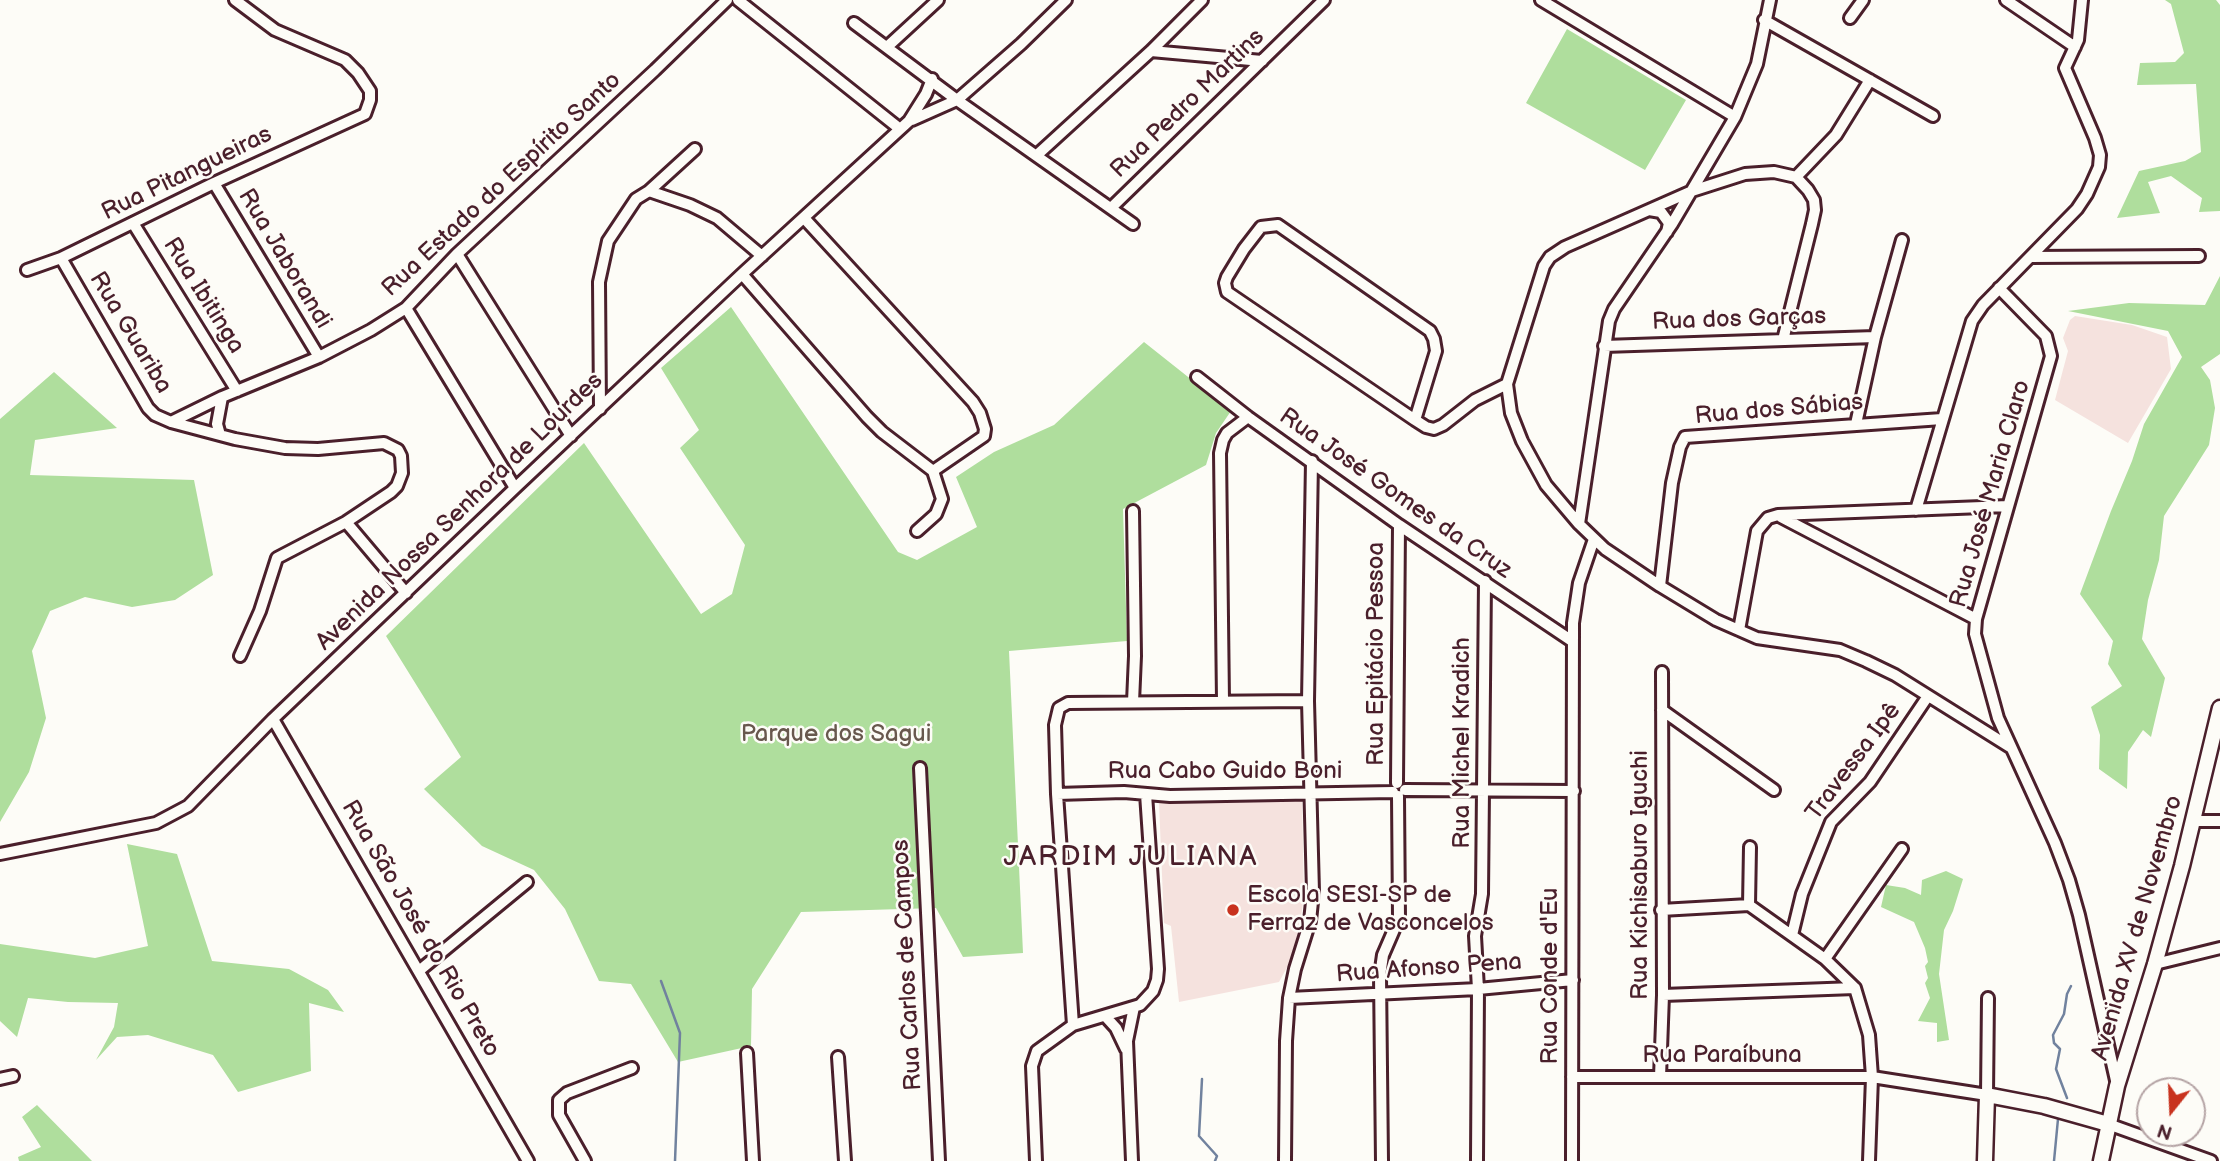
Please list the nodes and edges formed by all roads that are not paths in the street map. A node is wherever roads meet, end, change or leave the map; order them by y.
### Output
1 (235, 0) edge
2 (727, 0) edge
3 (738, 0) edge
4 (937, 0) edge
5 (1066, 0) edge
6 (1202, 0) edge
7 (1324, 0) edge
8 (1541, 0) edge
9 (1770, 0) edge
10 (1863, 0) edge
11 (2082, 0) edge
12 (2007, 1) edge
13 (1850, 18) dead end
14 (1764, 20) junction
15 (853, 23) dead end
16 (887, 47) junction
17 (2075, 47) junction
18 (1151, 51) junction
19 (1262, 61) junction
20 (932, 79) junction
21 (1870, 79) junction
22 (957, 100) junction
23 (1933, 116) dead end
24 (1735, 117) junction
25 (909, 121) junction
26 (900, 129) junction
27 (695, 149) dead end
28 (1037, 155) junction
29 (1796, 177) junction
30 (214, 183) junction
31 (649, 191) junction
32 (1692, 191) junction
33 (1111, 208) junction
34 (1649, 211) junction
35 (804, 218) junction
36 (134, 223) junction
37 (1133, 224) dead end
38 (1667, 232) junction
39 (1902, 240) dead end
40 (457, 254) junction
41 (762, 256) junction
42 (2199, 256) dead end
43 (2030, 257) junction
44 (61, 258) junction
45 (27, 270) dead end
46 (741, 274) junction
47 (1999, 288) junction
48 (406, 308) junction
49 (1875, 337) junction
50 (1783, 340) junction
51 (1604, 346) junction
52 (319, 357) junction
53 (1197, 377) dead end
54 (1507, 384) junction
55 (237, 391) junction
56 (222, 397) junction
57 (600, 409) junction
58 (1248, 417) junction
59 (1942, 419) junction
60 (1415, 420) junction
61 (171, 422) junction
62 (1856, 425) junction
63 (220, 435) junction
64 (571, 436) junction
65 (1312, 461) junction
66 (933, 471) junction
67 (515, 488) junction
68 (2007, 506) junction
69 (1916, 510) junction
70 (1133, 511) dead end
71 (1779, 515) junction
72 (346, 522) junction
73 (1578, 524) junction
74 (1399, 525) junction
75 (917, 531) dead end
76 (1594, 539) junction
77 (1485, 582) junction
78 (1660, 586) junction
79 (406, 593) junction
80 (1976, 619) junction
81 (1739, 630) junction
82 (1572, 641) junction
83 (240, 656) dead end
84 (1662, 672) dead end
85 (1928, 696) junction
86 (1223, 701) junction
87 (1308, 701) junction
88 (1133, 702) junction
89 (2220, 708) edge
90 (1662, 710) junction
91 (273, 719) junction
92 (2010, 747) junction
93 (920, 768) dead end
94 (1398, 790) junction
95 (1485, 790) junction
96 (1774, 790) dead end
97 (1574, 791) junction
98 (1312, 792) junction
99 (1057, 794) junction
100 (1146, 794) junction
101 (2193, 821) junction
102 (2220, 821) edge
103 (1750, 847) dead end
104 (1902, 849) dead end
105 (0, 854) edge
106 (527, 882) dead end
107 (1749, 905) junction
108 (1661, 910) junction
109 (1792, 935) junction
110 (2220, 948) edge
111 (1825, 959) junction
112 (2155, 964) junction
113 (420, 970) junction
114 (1573, 980) junction
115 (1855, 988) junction
116 (1478, 989) junction
117 (1381, 995) junction
118 (1662, 995) junction
119 (1289, 998) junction
120 (1988, 998) dead end
121 (1134, 1007) junction
122 (1106, 1017) junction
123 (1073, 1025) junction
124 (1127, 1052) junction
125 (747, 1053) dead end
126 (838, 1057) dead end
127 (632, 1068) dead end
128 (13, 1076) dead end
129 (1572, 1077) junction
130 (1660, 1077) junction
131 (1872, 1077) junction
132 (0, 1079) edge
133 (2117, 1086) junction
134 (1987, 1095) junction
135 (2108, 1124) junction
136 (528, 1161) edge
137 (585, 1161) edge
138 (752, 1161) edge
139 (845, 1161) edge
140 (939, 1161) edge
141 (1036, 1161) edge
142 (1132, 1161) edge
143 (1285, 1161) edge
144 (1382, 1161) edge
145 (1477, 1161) edge
146 (1572, 1161) edge
147 (1869, 1161) edge
148 (1984, 1161) edge
149 (2101, 1161) edge
150 (2211, 1161) edge

1 - 30 street, Rua Pitangueiras
2 - 40 street, Rua Estado do Espírito Santo
3 - 26 street
4 - 16 street
5 - 22 street
6 - 18 street
7 - 19 street, Rua Pedro Martins
8 - 24 street
9 - 14 street
10 - 13 street
11 - 17 street
12 - 17 street
14 - 21 street
14 - 24 street
15 - 16 street
16 - 20 street
17 - 43 street
18 - 19 street
18 - 28 street
19 - 33 street, Rua Pedro Martins
20 - 22 street
20 - 25 street
21 - 23 street
21 - 29 street
22 - 25 street
22 - 28 street
24 - 32 street
25 - 26 street, Avenida Nossa Senhora de Lourdes
26 - 35 street, Avenida Nossa Senhora de Lourdes
27 - 31 street
28 - 33 street
29 - 32 street
29 - 50 street
30 - 36 street, Rua Pitangueiras
30 - 52 street, Rua Jaborandi
31 - 41 street
31 - 57 street
32 - 34 street
32 - 38 street
33 - 37 street
34 - 38 street
34 - 54 street
35 - 41 street, Avenida Nossa Senhora de Lourdes
35 - 66 street
36 - 44 street, Rua Pitangueiras
36 - 55 street, Rua Ibitinga
38 - 51 street
39 - 49 street
40 - 48 street, Rua Estado do Espírito Santo
40 - 64 street
41 - 46 street, Avenida Nossa Senhora de Lourdes
42 - 43 street
43 - 47 street
44 - 45 street, Rua Pitangueiras
44 - 61 street, Rua Guariba
46 - 57 street, Avenida Nossa Senhora de Lourdes
46 - 66 street
47 - 59 street
47 - 68 street, Rua José Maria Claro
48 - 52 street, Rua Estado do Espírito Santo
48 - 67 street
49 - 50 street, Rua dos Garças
49 - 62 street
50 - 51 street, Rua dos Garças
51 - 73 street
52 - 55 street, Rua Estado do Espírito Santo
53 - 58 street, Rua José Gomes da Cruz
54 - 60 street
54 - 73 street
55 - 56 street, Rua Estado do Espírito Santo
56 - 61 street, Rua Estado do Espírito Santo
56 - 63 street
57 - 64 street, Avenida Nossa Senhora de Lourdes
58 - 65 street, Rua José Gomes da Cruz
58 - 86 street
59 - 62 street, Rua dos Sábias
59 - 69 street
60 - 60 street
61 - 63 street
62 - 78 street, Rua dos Sábias
63 - 72 street
64 - 67 street, Avenida Nossa Senhora de Lourdes
65 - 74 street, Rua José Gomes da Cruz
65 - 87 street
66 - 75 street
67 - 79 street, Avenida Nossa Senhora de Lourdes
68 - 69 street
68 - 80 street, Rua José Maria Claro
69 - 71 street
70 - 88 street
71 - 80 street
71 - 81 street
72 - 79 street
72 - 83 street
73 - 76 street
74 - 77 street, Rua José Gomes da Cruz
74 - 94 street, Rua Epitácio Pessoa
76 - 78 street
76 - 82 street, Rua Conde d'Eu
77 - 82 street, Rua José Gomes da Cruz
77 - 95 street, Rua Michel Kradich
78 - 81 street
79 - 91 street, Avenida Nossa Senhora de Lourdes
80 - 92 street, Rua José Maria Claro
81 - 85 street
82 - 97 street, Rua Conde d'Eu
84 - 90 street, Rua Kichisaburo Iguchi
85 - 92 street
85 - 109 street, Travessa Ipê
86 - 87 street
86 - 88 street
87 - 98 street
88 - 99 street
89 - 101 street, Avenida XV de Novembro
90 - 96 street
90 - 108 street, Rua Kichisaburo Iguchi
91 - 105 street, Avenida Nossa Senhora de Lourdes
91 - 113 street, Rua São José do Rio Preto
92 - 133 street, Rua José Maria Claro
93 - 140 street, Rua Carlos de Campos
94 - 95 street, Rua Cabo Guido Boni
94 - 98 street, Rua Cabo Guido Boni
94 - 117 street, Rua Epitácio Pessoa
95 - 97 street, Rua Cabo Guido Boni
95 - 116 street, Rua Michel Kradich
97 - 114 street, Rua Conde d'Eu
98 - 100 street, Rua Cabo Guido Boni
98 - 119 street
99 - 100 street, Rua Cabo Guido Boni
99 - 123 street
100 - 121 street
101 - 102 street
101 - 112 street, Avenida XV de Novembro
103 - 107 street
104 - 111 street
106 - 113 street
107 - 108 street
107 - 109 street
108 - 118 street, Rua Kichisaburo Iguchi
109 - 111 street
110 - 112 street
111 - 115 street
112 - 133 street, Avenida XV de Novembro
113 - 136 street, Rua São José do Rio Preto
114 - 116 street, Rua Afonso Pena
114 - 129 street, Rua Conde d'Eu
115 - 118 street
115 - 131 street
116 - 117 street, Rua Afonso Pena
116 - 145 street, Rua Michel Kradich
117 - 119 street, Rua Afonso Pena
117 - 144 street, Rua Epitácio Pessoa
118 - 130 street, Rua Kichisaburo Iguchi
119 - 143 street
120 - 134 street
121 - 122 street
121 - 124 street
122 - 123 street
122 - 124 street
123 - 141 street
124 - 142 street
125 - 138 street
126 - 139 street
127 - 137 street
128 - 132 street
129 - 130 street, Rua Paraíbuna
129 - 146 street, Rua Conde d'Eu
130 - 131 street, Rua Paraíbuna
131 - 134 street, Rua Paraíbuna
131 - 147 street
133 - 135 street, Avenida XV de Novembro
134 - 135 street
134 - 148 street
135 - 149 street, Avenida XV de Novembro
135 - 150 street

